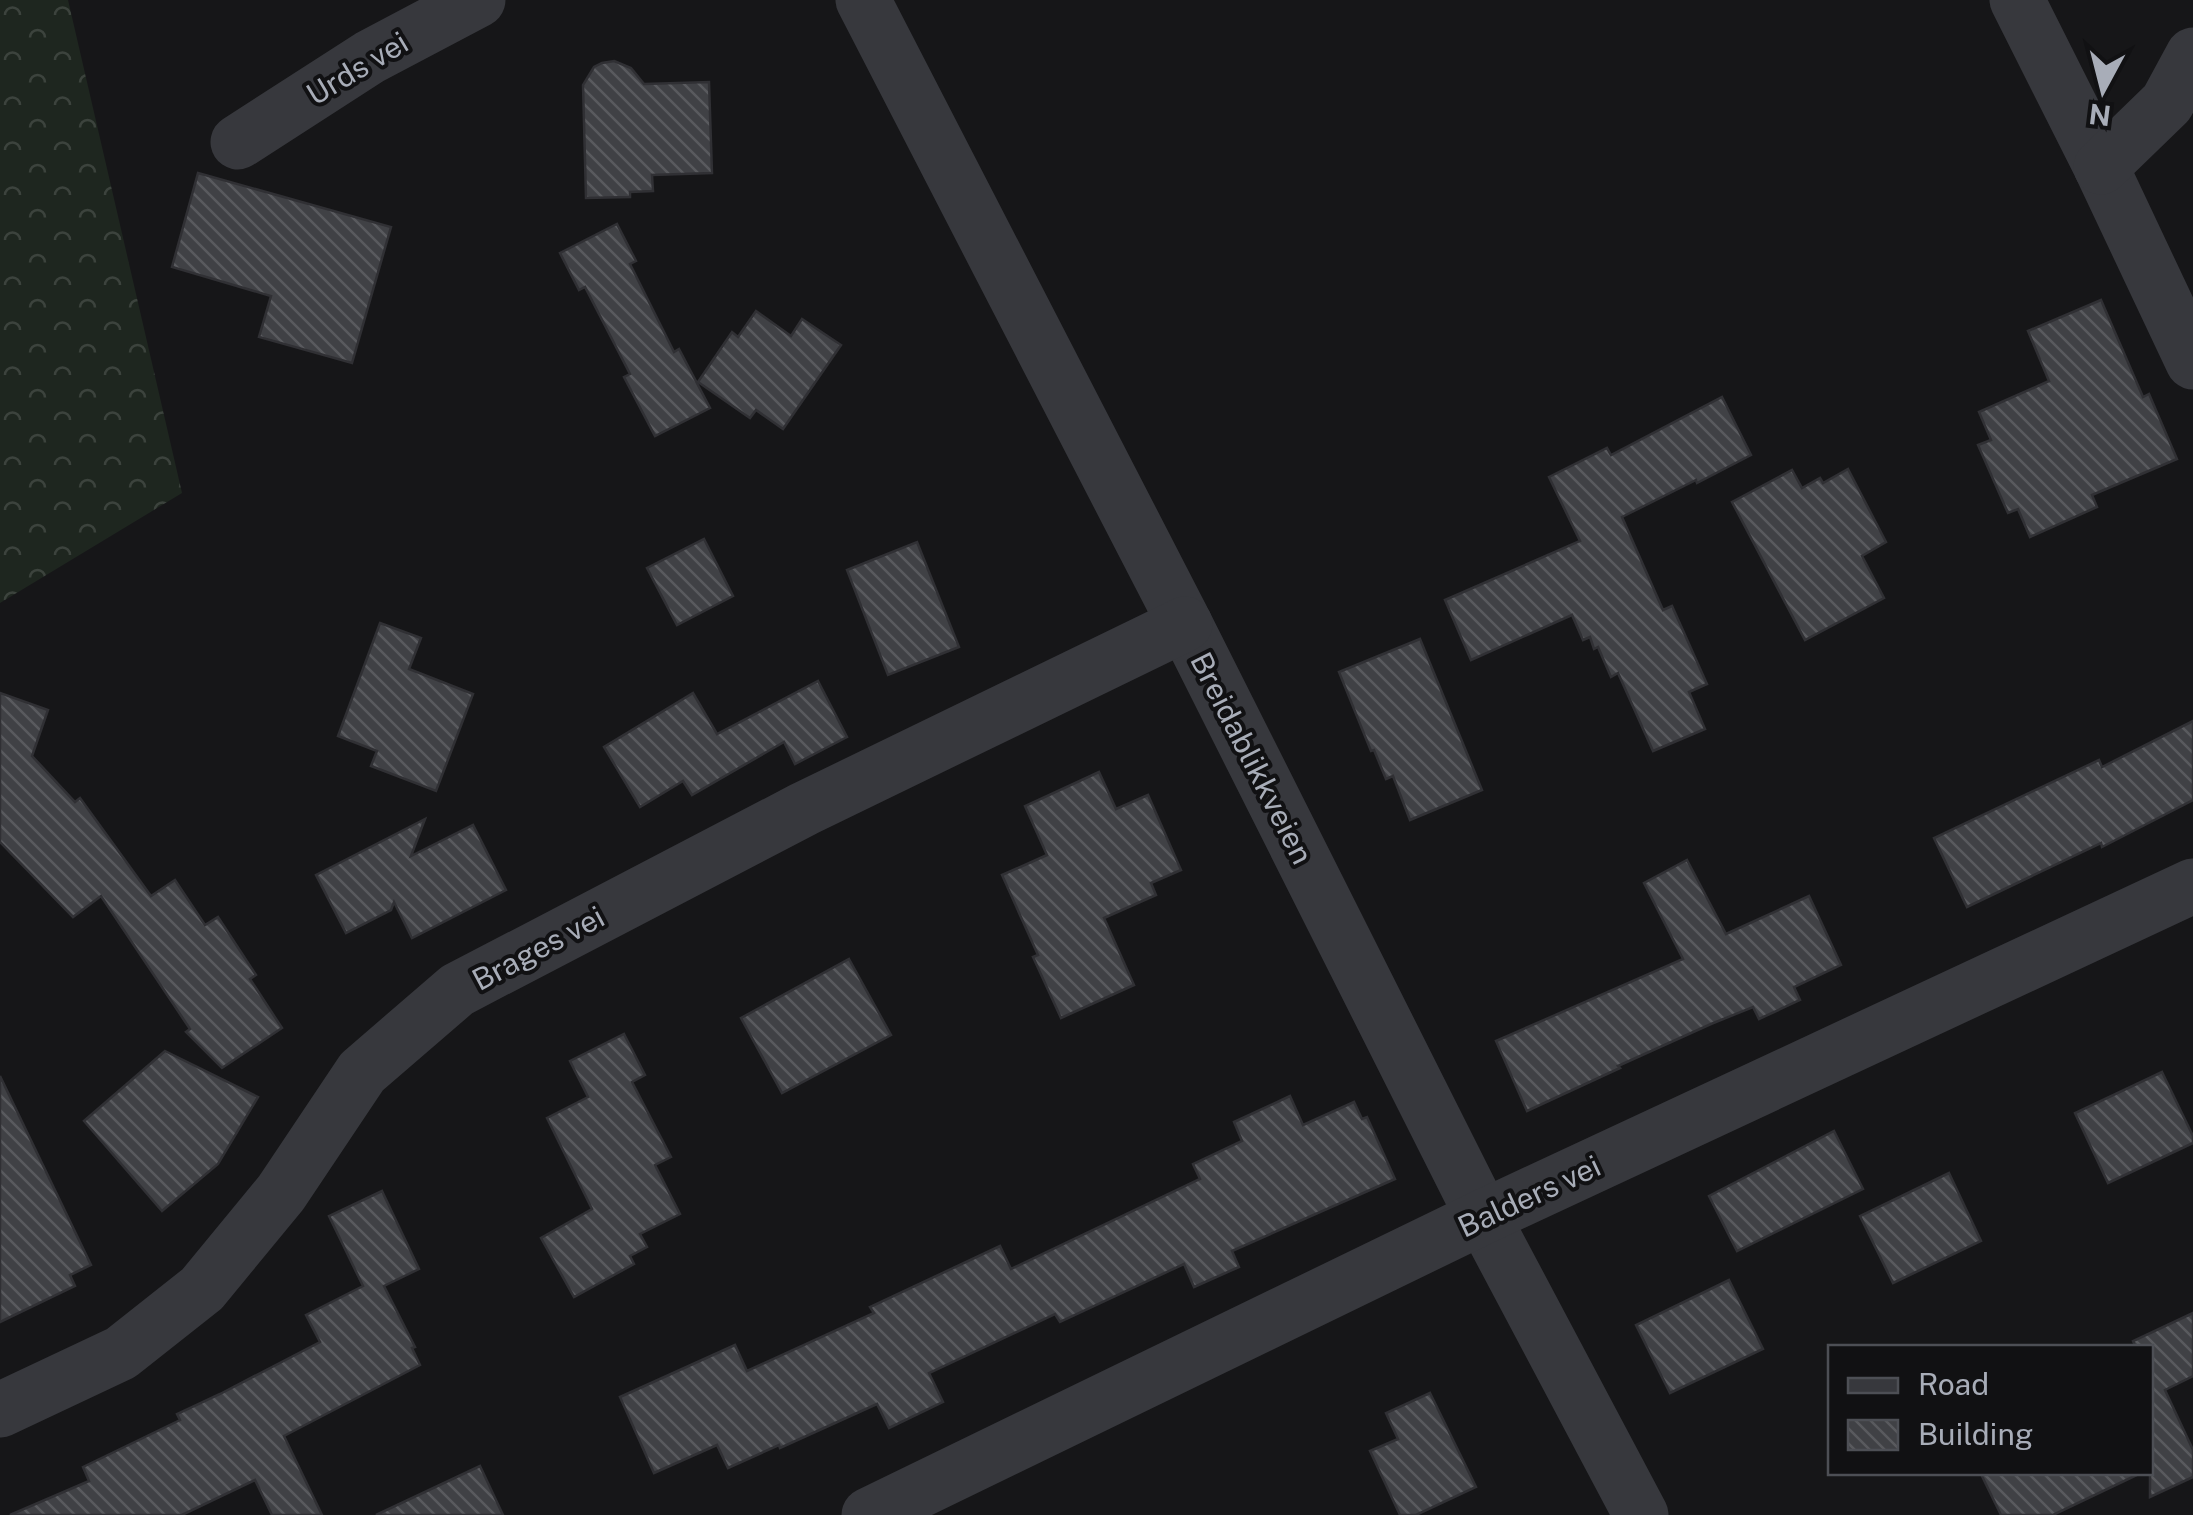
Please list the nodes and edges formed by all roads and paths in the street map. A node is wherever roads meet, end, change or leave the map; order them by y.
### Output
1 (478, 0) edge
2 (863, 0) edge
3 (2017, 0) edge
4 (2193, 55) edge
5 (238, 142) dead end
6 (2101, 167) junction
7 (2193, 362) edge
8 (1184, 624) junction
9 (2193, 886) edge
10 (1483, 1217) junction
11 (0, 1410) edge
12 (869, 1515) edge
13 (1640, 1515) edge

1 - 5 street, Urds vei
2 - 8 street, Breidablikkveien
3 - 6 street
4 - 6 street
6 - 7 street
8 - 10 street, Breidablikkveien
8 - 11 street, Brages vei
9 - 10 street, Balders vei
10 - 12 street, Balders vei
10 - 13 street, Breidablikkveien

